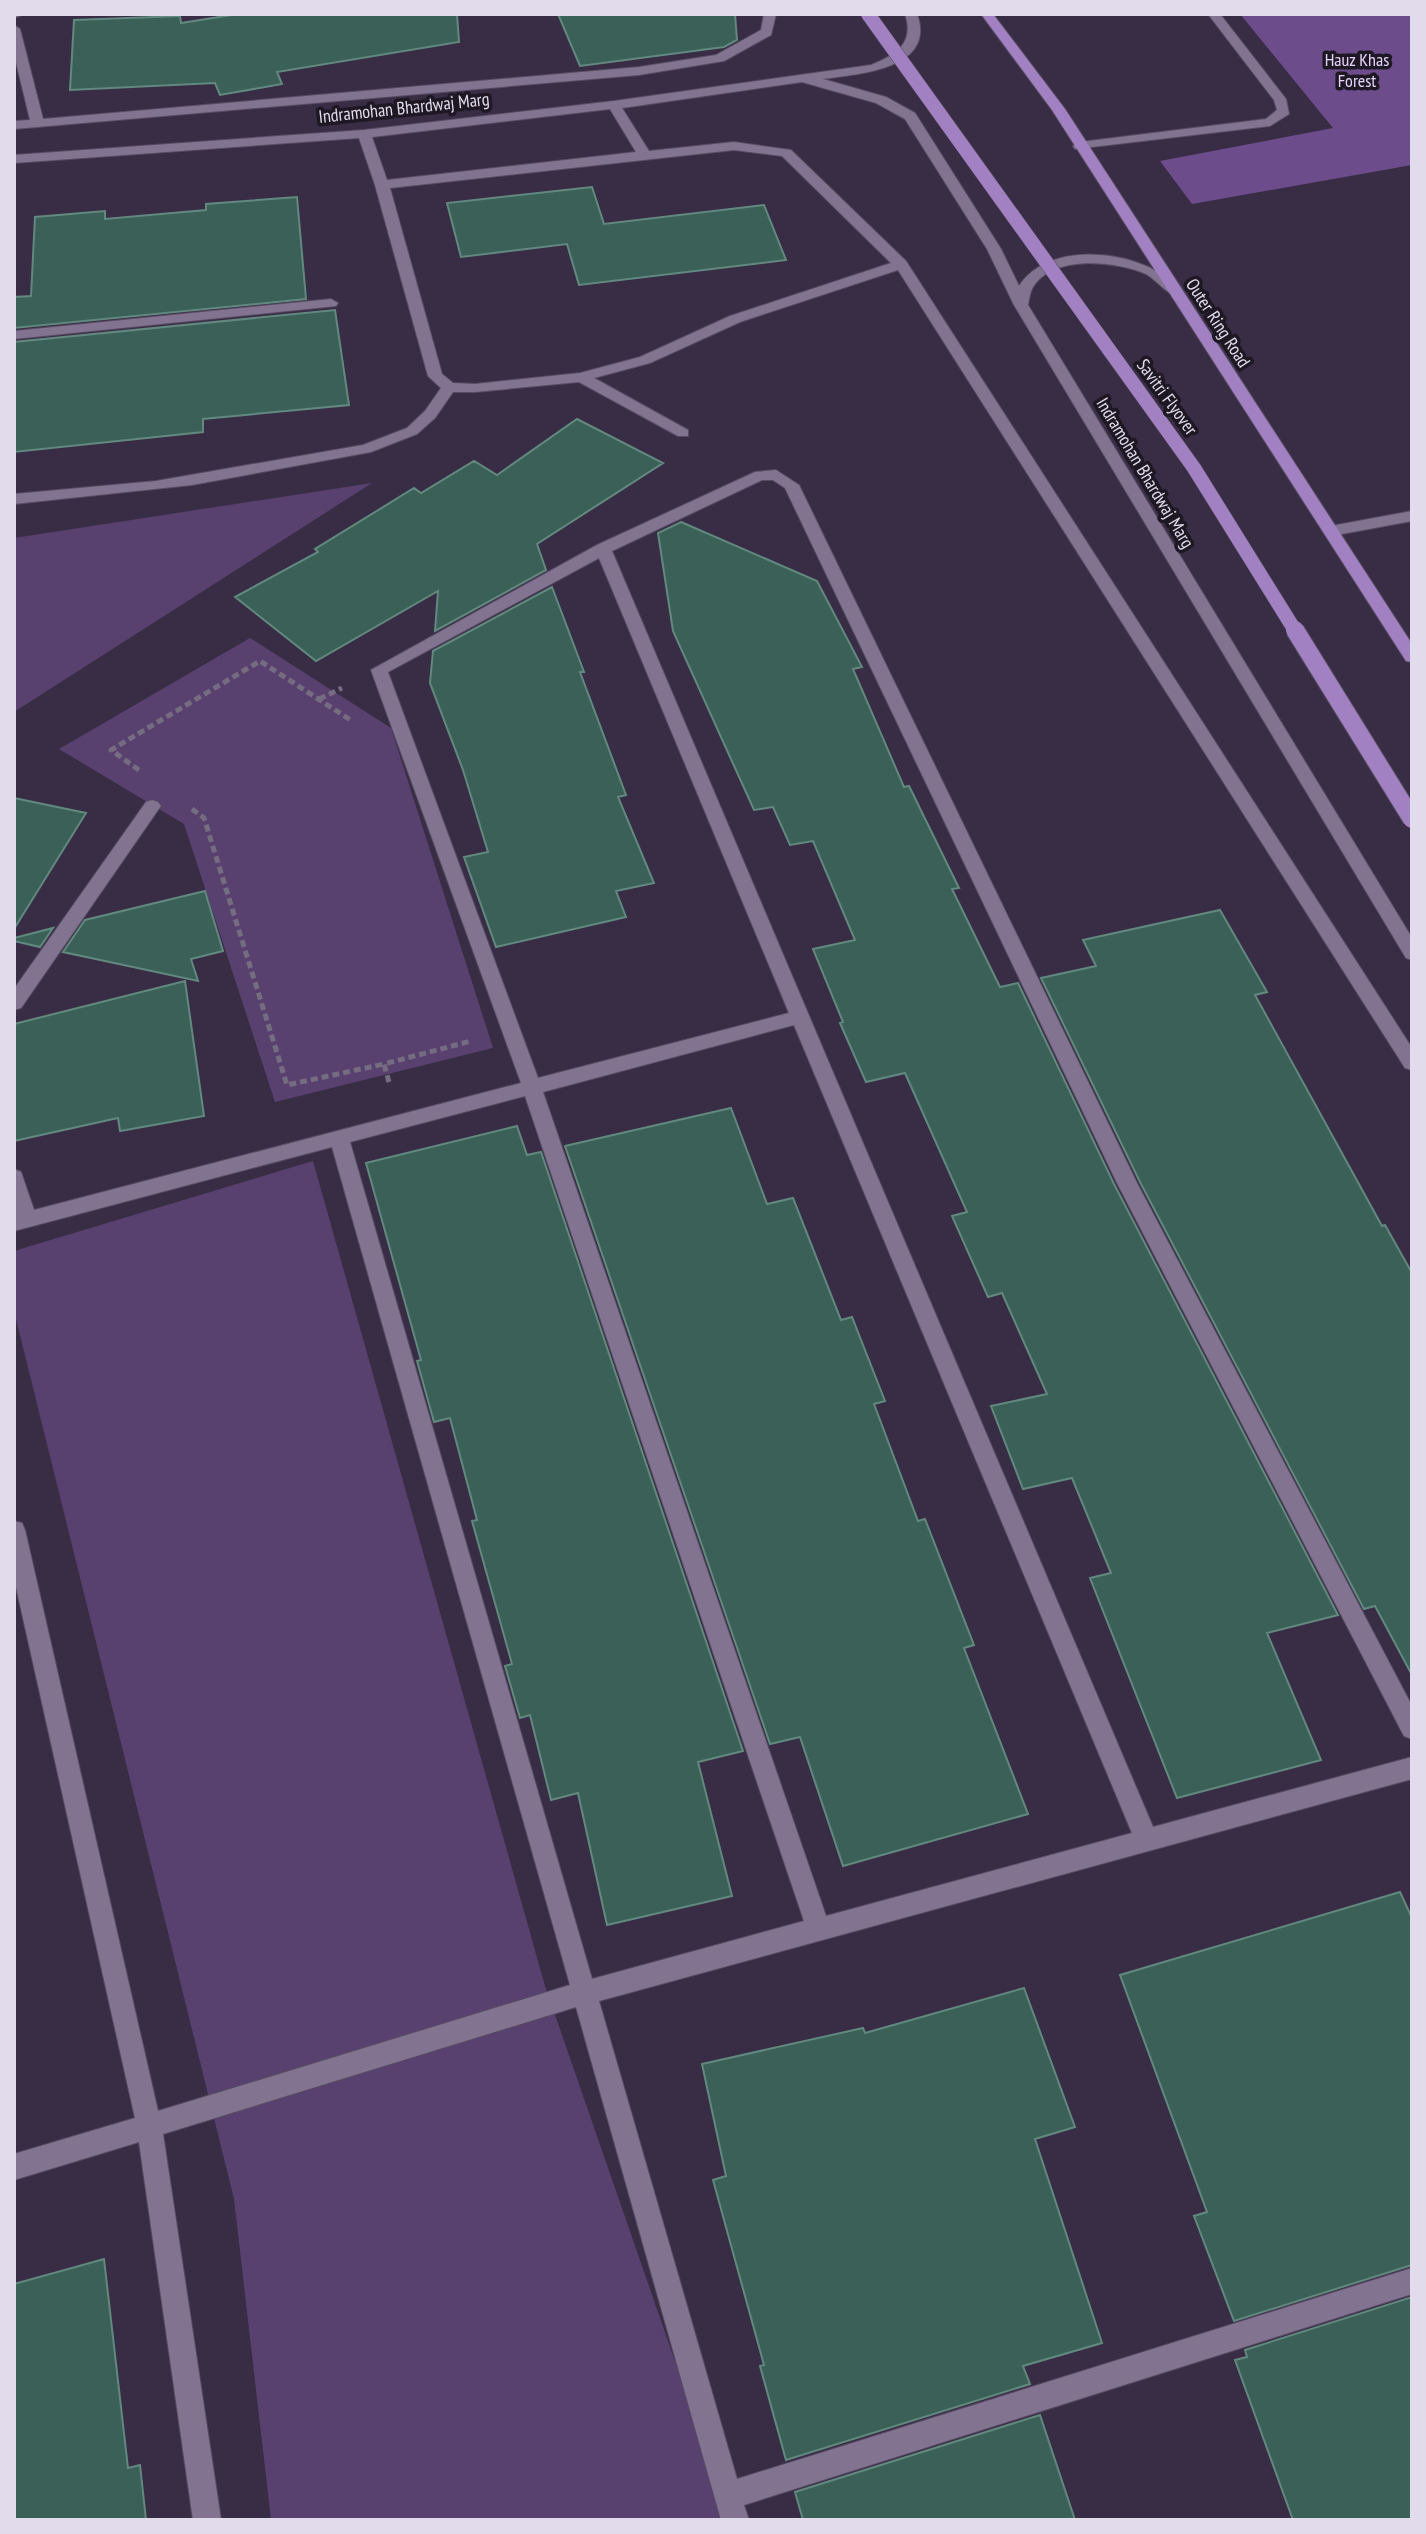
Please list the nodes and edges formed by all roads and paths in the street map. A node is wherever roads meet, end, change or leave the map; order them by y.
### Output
1 (770, 14) edge
2 (868, 14) edge
3 (987, 14) edge
4 (1214, 14) edge
5 (912, 15) edge
6 (14, 29) edge
7 (797, 77) junction
8 (614, 105) junction
9 (38, 124) junction
10 (14, 125) edge
11 (364, 134) junction
12 (1080, 146) junction
13 (645, 155) junction
14 (14, 159) edge
15 (382, 185) junction
16 (904, 269) junction
17 (1176, 292) junction
18 (331, 303) dead end
19 (1021, 305) junction
20 (14, 335) edge
21 (581, 377) junction
22 (449, 387) junction
23 (683, 433) dead end
24 (14, 499) edge
25 (1412, 516) edge
26 (1331, 531) junction
27 (603, 549) junction
28 (1412, 657) edge
29 (353, 722) dead end
30 (146, 775) dead end
31 (181, 801) dead end
32 (152, 806) dead end
33 (1412, 819) edge
34 (1412, 953) edge
35 (14, 1003) edge
36 (800, 1017) junction
37 (474, 1040) dead end
38 (1412, 1063) edge
39 (384, 1064) junction
40 (532, 1087) junction
41 (400, 1122) junction
42 (339, 1138) junction
43 (14, 1177) edge
44 (21, 1221) edge
45 (14, 1530) edge
46 (1412, 1729) edge
47 (1412, 1768) edge
48 (1146, 1839) junction
49 (819, 1929) junction
50 (584, 1993) junction
51 (149, 2126) junction
52 (14, 2167) edge
53 (1412, 2281) edge
54 (732, 2508) edge
55 (207, 2520) edge

1 - 9 street, Indramohan Bhardwaj Marg
2 - 33 main road, Savitri Flyover, bridge
3 - 12 main road, Outer Ring Road
4 - 12 street
5 - 7 street, Indramohan Bhardwaj Marg
6 - 9 street
7 - 8 street, Indramohan Bhardwaj Marg
7 - 19 street, Indramohan Bhardwaj Marg
8 - 11 street, Indramohan Bhardwaj Marg
8 - 13 street
9 - 10 street, Indramohan Bhardwaj Marg
11 - 14 street, Indramohan Bhardwaj Marg
11 - 15 street
12 - 17 main road, Outer Ring Road
13 - 15 street
13 - 16 street
15 - 22 street
16 - 21 street
16 - 38 street
17 - 19 street
17 - 26 main road, Outer Ring Road
18 - 20 street
19 - 34 street, Indramohan Bhardwaj Marg
21 - 22 street
21 - 23 street
22 - 24 street
25 - 26 street
26 - 28 main road, Outer Ring Road
27 - 36 street
27 - 40 street
27 - 46 street
29 - 30 path
31 - 39 path
32 - 35 street
36 - 40 street
36 - 48 street
37 - 39 path
39 - 41 path
40 - 41 street
40 - 49 street
41 - 42 street
42 - 44 street
42 - 50 street
43 - 44 street
45 - 51 street
47 - 48 street
48 - 49 street
49 - 50 street
50 - 51 street
50 - 54 street
51 - 52 street
51 - 55 street
53 - 54 street

